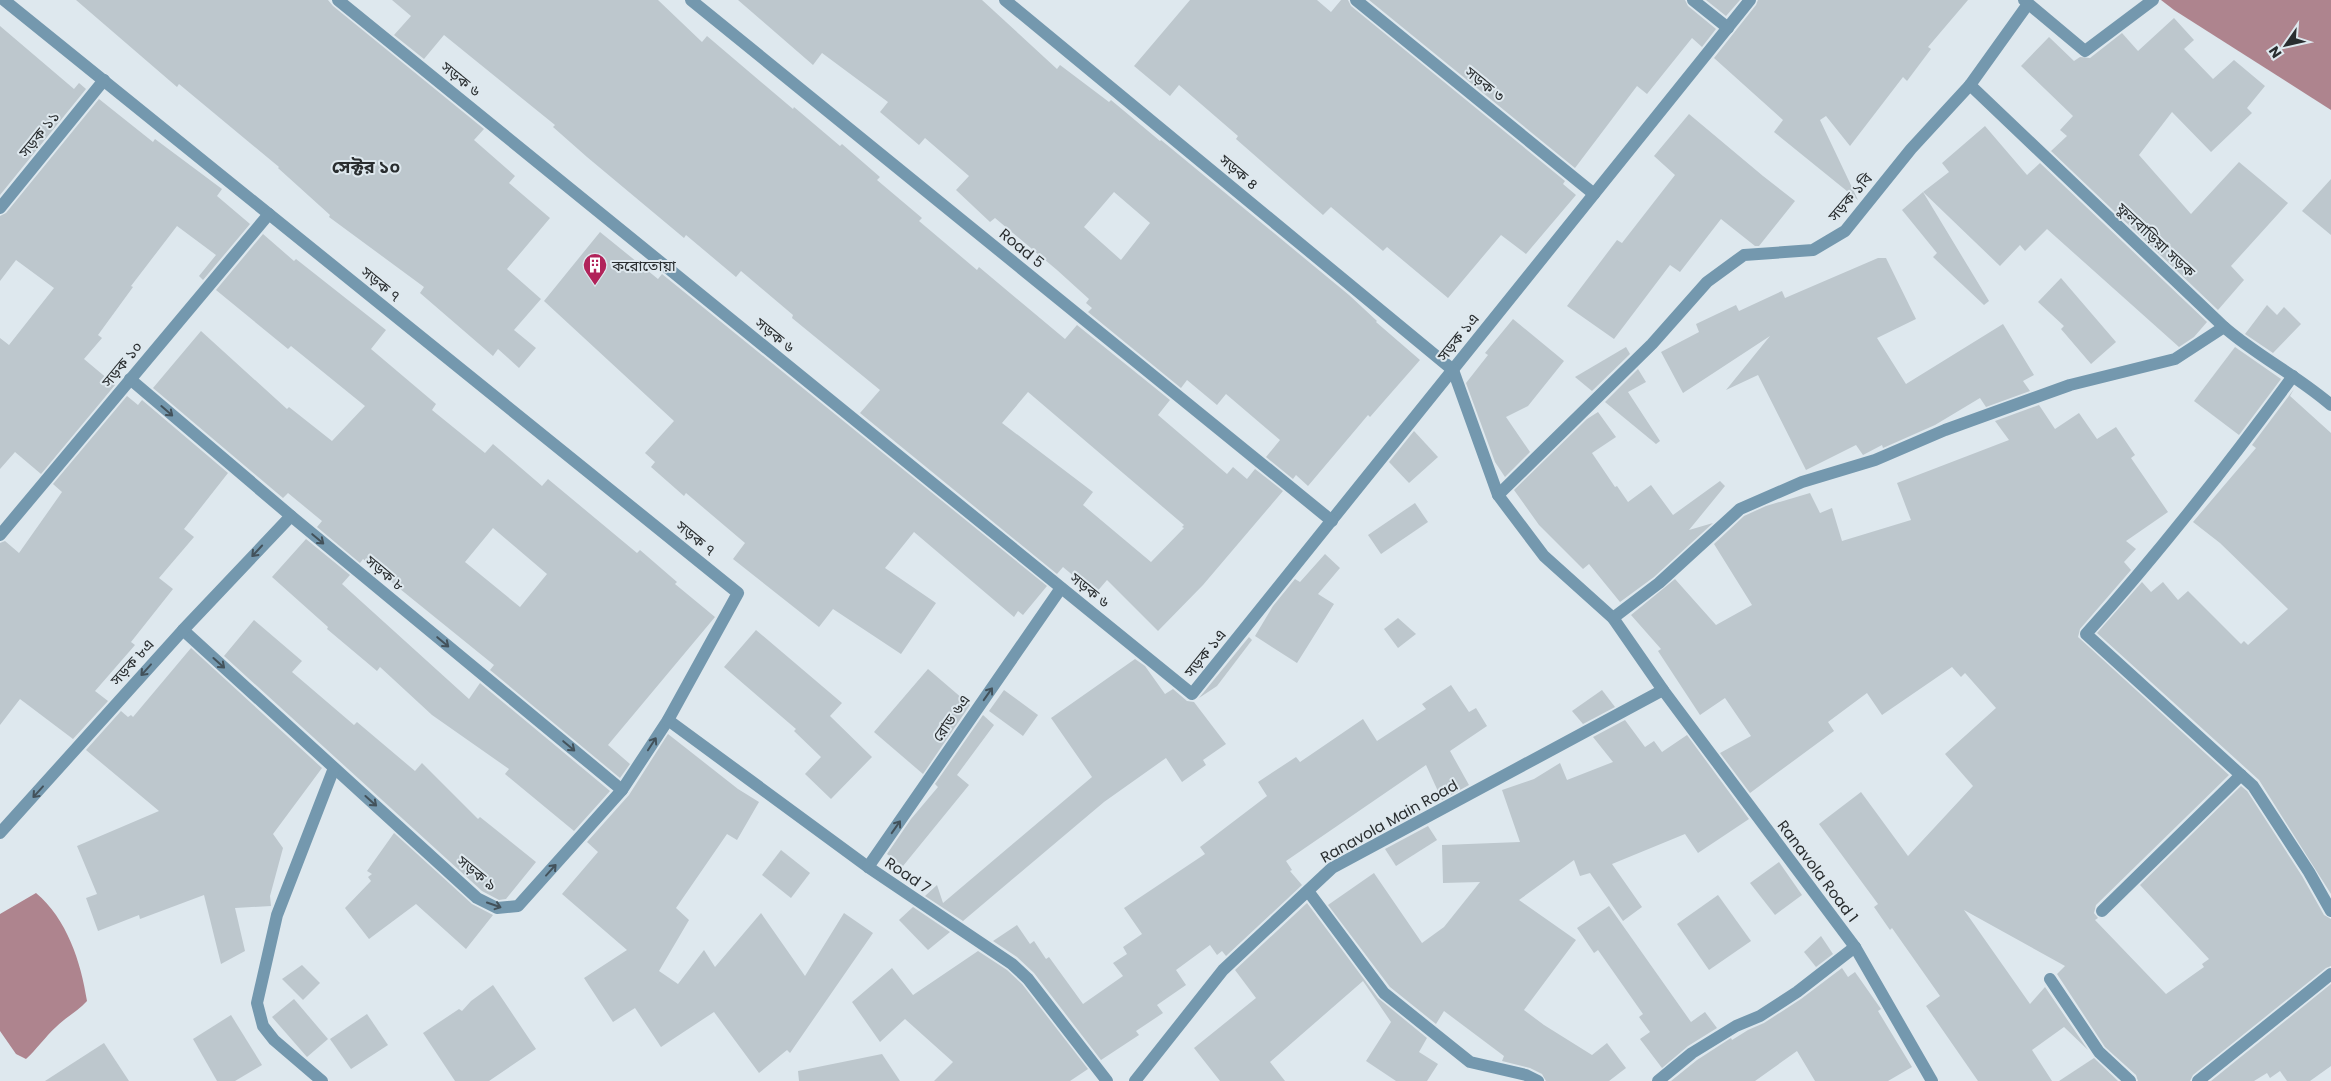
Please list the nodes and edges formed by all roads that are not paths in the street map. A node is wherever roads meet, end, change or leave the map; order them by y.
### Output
1 (4, 0) edge
2 (338, 0) edge
3 (691, 0) edge
4 (1005, 0) edge
5 (1356, 0) edge
6 (1692, 0) edge
7 (1750, 0) edge
8 (2152, 0) edge
9 (2026, 2) edge
10 (1728, 28) junction
11 (104, 80) junction
12 (1970, 85) junction
13 (1594, 194) junction
14 (0, 208) edge
15 (269, 214) junction
16 (2224, 327) junction
17 (1453, 370) junction
18 (2293, 376) junction
19 (130, 379) junction
20 (2331, 405) edge
21 (1498, 495) junction
22 (290, 516) junction
23 (1332, 521) junction
24 (0, 535) edge
25 (1061, 588) junction
26 (738, 593) joint
27 (1613, 618) junction
28 (183, 630) junction
29 (1663, 690) junction
30 (1192, 694) joint
31 (668, 720) junction
32 (334, 768) junction
33 (2241, 775) junction
34 (622, 790) junction
35 (0, 833) edge
36 (868, 868) junction
37 (1308, 891) junction
38 (2102, 911) dead end
39 (2331, 911) edge
40 (1855, 948) junction
41 (2331, 974) edge
42 (2050, 979) dead end
43 (322, 1081) edge
44 (1107, 1081) edge
45 (1135, 1081) edge
46 (1538, 1081) edge
47 (1658, 1081) edge
48 (1932, 1081) edge
49 (2130, 1081) edge
50 (2198, 1081) edge

1 - 11 street, সড়ক ৭
2 - 25 street, সড়ক ৬
3 - 23 street, Road 5
4 - 17 street, সড়ক ৪
5 - 13 street, সড়ক ৩
6 - 10 street
7 - 10 street, সড়ক ১এ
8 - 9 street
9 - 12 street, সড়ক ১বি
10 - 13 street, সড়ক ১এ
11 - 14 street, সড়ক ১১
11 - 15 street, সড়ক ৭
12 - 16 street, ফুলবাড়িয়া সড়ক
12 - 21 street, সড়ক ১বি
13 - 17 street, সড়ক ১এ
15 - 19 street, সড়ক ১০
15 - 26 street, সড়ক ৭
16 - 18 street, ফুলবাড়িয়া সড়ক
16 - 27 street
17 - 21 street, Ranavola Road 1
17 - 23 street, সড়ক ১এ
18 - 20 street, ফুলবাড়িয়া সড়ক
18 - 33 street
19 -> 22 street, সড়ক ৮
19 - 24 street, সড়ক ১০
21 - 27 street, Ranavola Road 1
22 -> 28 street, সড়ক ৮এ
22 -> 34 street, সড়ক ৮
23 - 30 street, সড়ক ১এ
25 - 30 street, সড়ক ৬
36 -> 25 street, রোড ৬এ
26 - 31 street, সড়ক ৯
27 - 29 street, Ranavola Road 1
28 -> 32 street, সড়ক ৯
28 -> 35 street, সড়ক ৮এ
29 - 37 street, Ranavola Main Road
29 - 40 street, Ranavola Road 1
34 -> 31 street, সড়ক ৯
31 - 36 street, Road 7
32 -> 34 street, সড়ক ৯
32 - 43 street
33 - 38 street
33 - 39 street
36 - 44 street, Road 7
37 - 45 street, Ranavola Main Road
37 - 46 street
40 - 47 street
40 - 48 street, Ranavola Road 1
41 - 50 street
42 - 49 street

